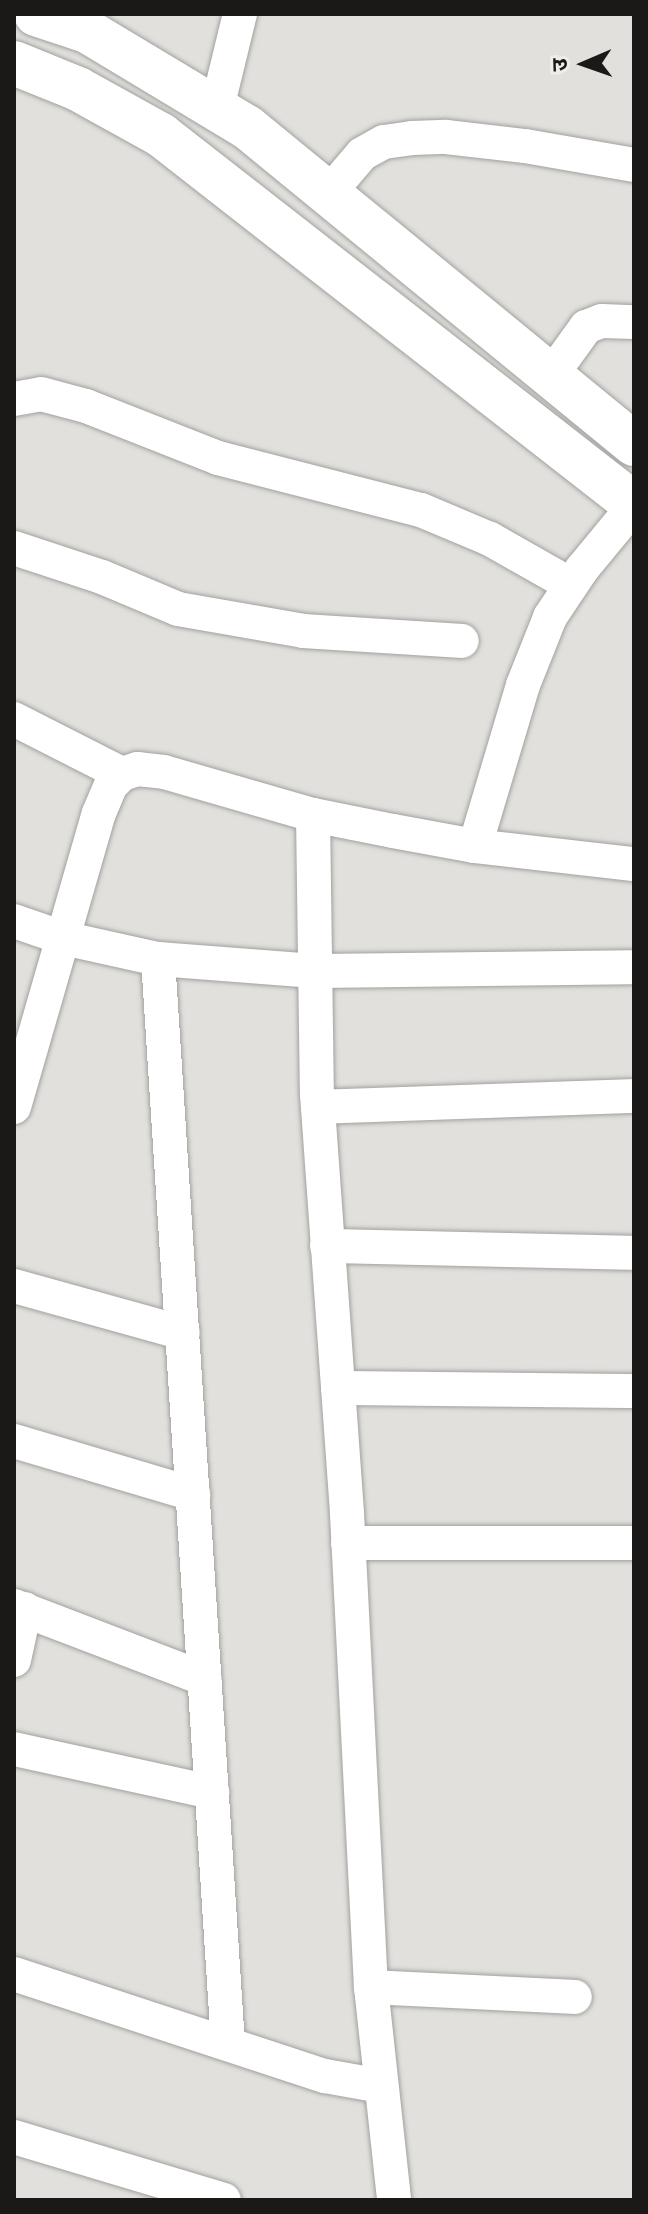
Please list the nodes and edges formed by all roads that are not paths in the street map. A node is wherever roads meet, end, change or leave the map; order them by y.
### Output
1 (36, 14) edge
2 (240, 14) edge
3 (14, 63) edge
4 (200, 97) junction
5 (161, 135) junction
6 (634, 165) edge
7 (328, 194) junction
8 (634, 322) edge
9 (550, 377) junction
10 (14, 399) edge
11 (634, 444) edge
12 (634, 505) edge
13 (14, 548) edge
14 (571, 585) junction
15 (462, 641) dead end
16 (14, 719) edge
17 (122, 774) junction
18 (313, 815) junction
19 (475, 846) junction
20 (634, 864) edge
21 (14, 921) edge
22 (63, 938) junction
23 (158, 959) junction
24 (634, 967) edge
25 (315, 971) junction
26 (634, 1096) edge
27 (14, 1107) edge
28 (318, 1107) junction
29 (327, 1246) junction
30 (634, 1253) edge
31 (14, 1286) edge
32 (183, 1333) junction
33 (338, 1388) junction
34 (634, 1391) edge
35 (14, 1441) edge
36 (193, 1494) junction
37 (348, 1543) junction
38 (634, 1543) edge
39 (20, 1608) edge
40 (14, 1660) edge
41 (205, 1679) junction
42 (14, 1749) edge
43 (212, 1792) junction
44 (14, 1974) edge
45 (371, 1987) junction
46 (575, 1997) dead end
47 (228, 2043) junction
48 (381, 2086) junction
49 (14, 2137) edge
50 (224, 2200) edge
51 (394, 2200) edge

1 - 4 main road
2 - 4 street
3 - 5 main road
4 - 5 main road
4 - 7 main road
5 - 12 main road
6 - 7 street
7 - 9 main road
8 - 9 street
9 - 11 main road
10 - 14 street
12 - 14 street
13 - 15 street
14 - 19 street
16 - 17 street
17 - 18 street
17 - 22 street
18 - 19 street
18 - 25 street
19 - 20 street
21 - 22 street
22 - 23 street
22 - 27 street
23 - 25 street
23 - 32 street
24 - 25 street
25 - 28 street
26 - 28 street
28 - 29 street
29 - 30 street
29 - 33 street
31 - 32 street
32 - 36 street
33 - 34 street
33 - 37 street
35 - 36 street
36 - 41 street
37 - 38 street
37 - 45 street
39 - 40 street
39 - 41 street
41 - 43 street
42 - 43 street
43 - 47 street
44 - 47 street
45 - 46 street
45 - 48 street
47 - 48 street
48 - 51 street
49 - 50 street

